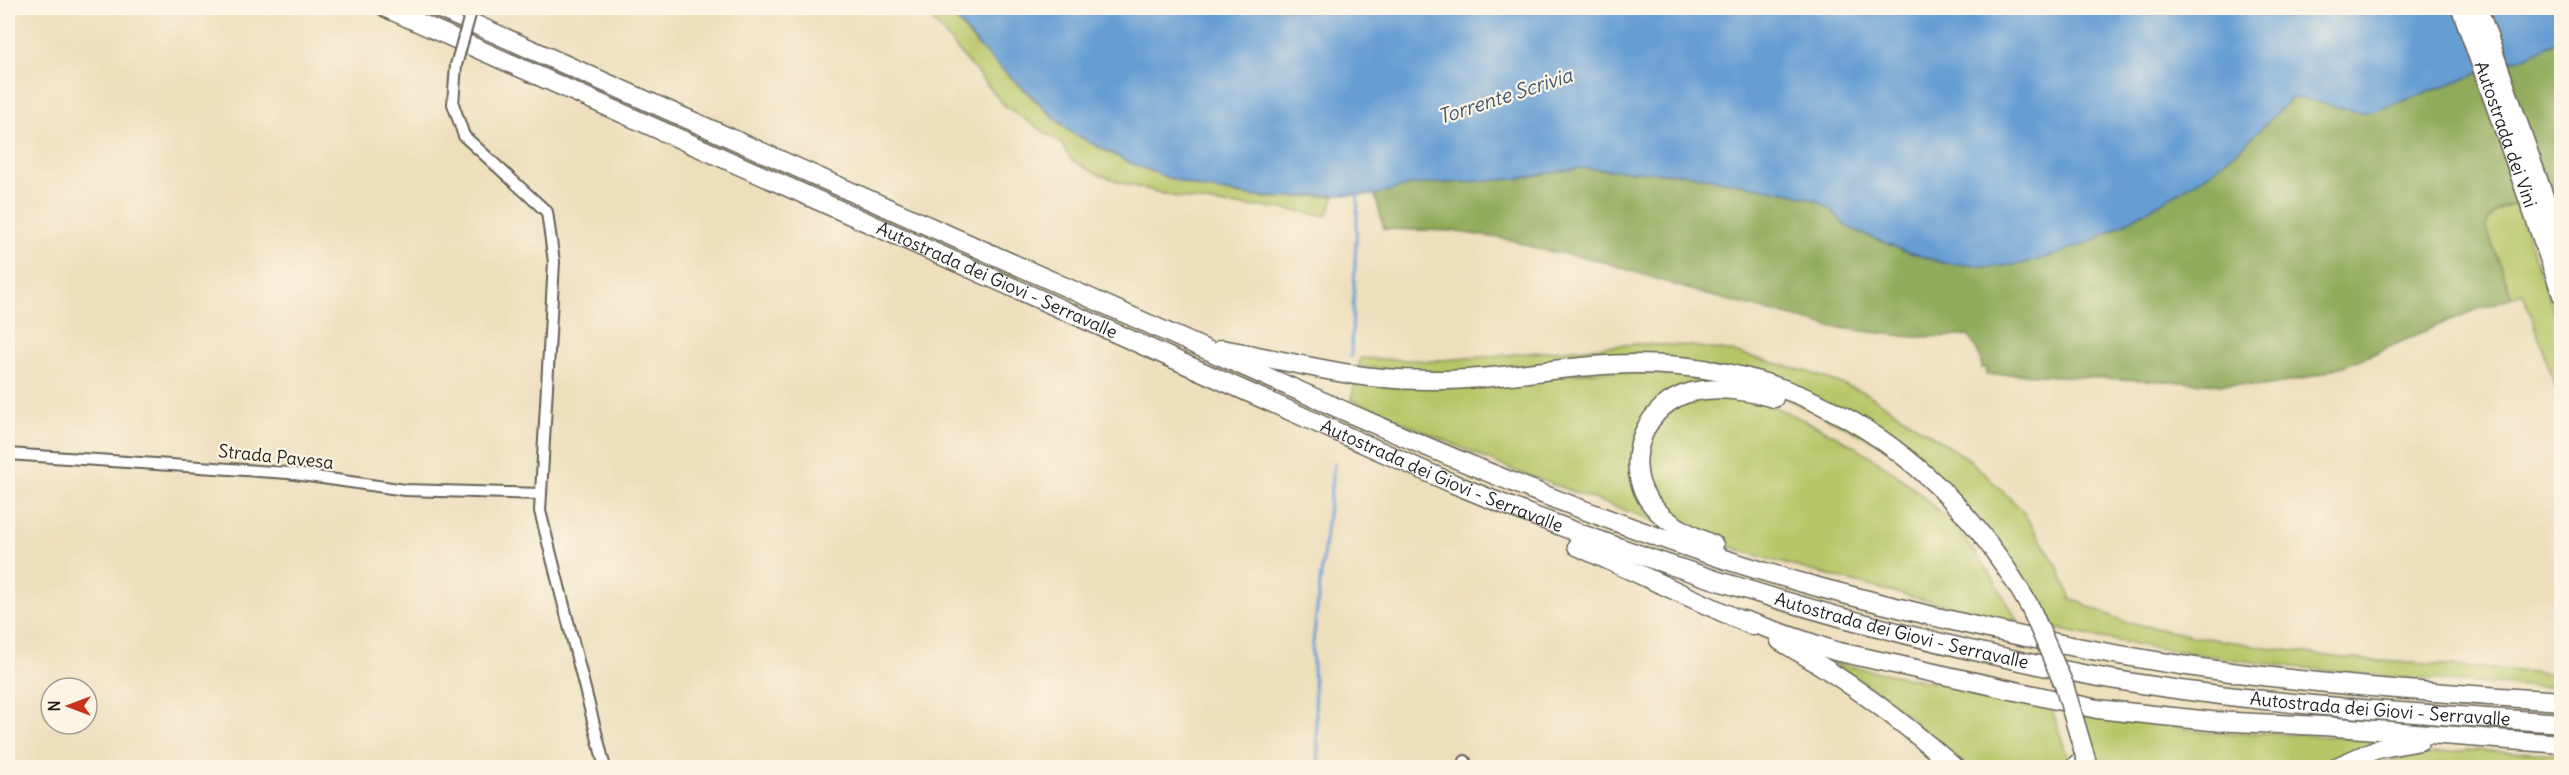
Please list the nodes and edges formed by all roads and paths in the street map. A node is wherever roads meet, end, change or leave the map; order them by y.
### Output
1 (386, 8) edge
2 (438, 8) edge
3 (471, 8) edge
4 (2461, 8) edge
5 (2478, 8) edge
6 (2546, 227) junction
7 (2562, 248) edge
8 (2562, 295) edge
9 (1192, 343) junction
10 (8, 454) edge
11 (1454, 484) junction
12 (541, 494) junction
13 (1819, 587) junction
14 (2026, 612) junction
15 (1743, 620) junction
16 (2562, 701) edge
17 (2562, 723) edge
18 (2478, 739) junction
19 (2562, 744) edge
20 (2083, 766) edge
21 (605, 768) edge
22 (1955, 768) edge
23 (2334, 768) edge

1 - 11 highway, Autostrada dei Giovi - Serravalle
2 - 9 highway, Autostrada dei Giovi - Serravalle
3 - 12 street, bridge
4 - 6 highway, Autostrada dei Vini
5 - 6 highway, Autostrada dei Vini
6 - 7 highway, Autostrada dei Vini
6 - 8 highway, Autostrada dei Vini
9 - 13 highway, Autostrada dei Giovi - Serravalle
9 - 14 highway
10 - 12 street, Strada Pavesa
11 - 15 highway
11 - 17 highway, Autostrada dei Giovi - Serravalle
12 - 21 street
13 - 14 highway
13 - 16 highway, Autostrada dei Giovi - Serravalle
14 - 20 highway
15 - 18 highway
15 - 22 highway
18 - 19 highway
18 - 23 highway

